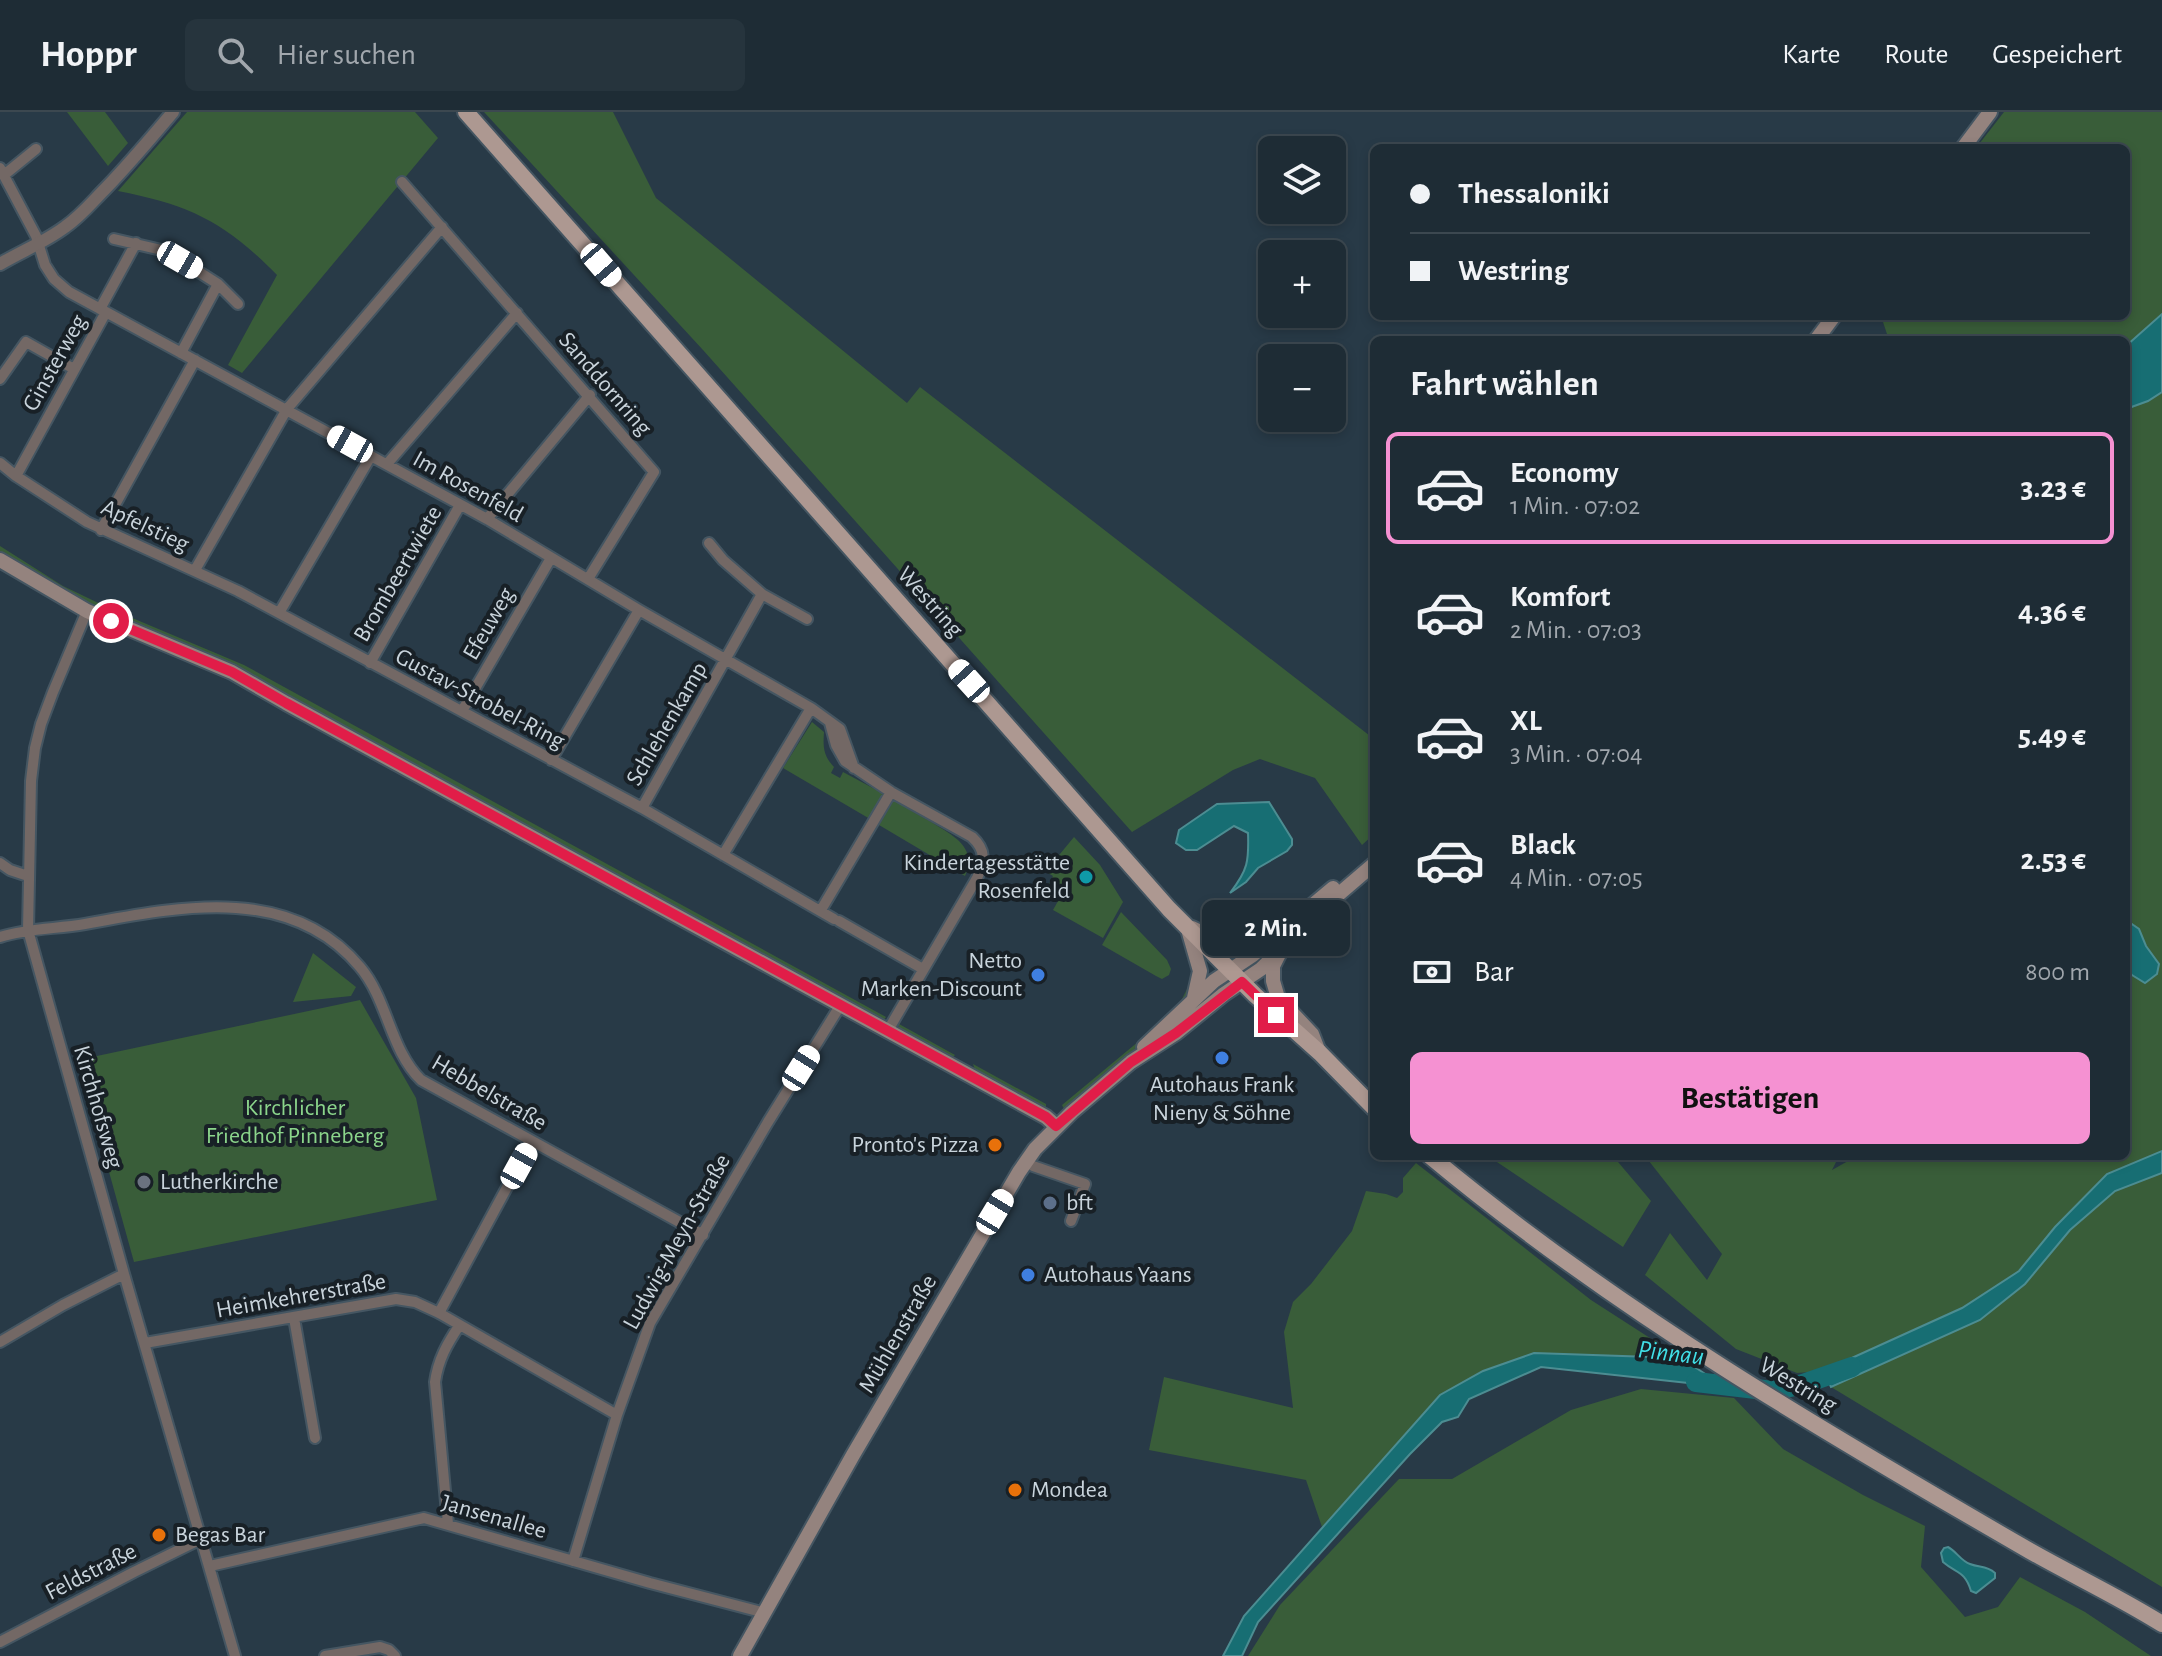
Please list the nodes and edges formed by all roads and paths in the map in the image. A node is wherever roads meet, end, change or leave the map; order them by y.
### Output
1 (173, 112) edge
2 (466, 112) edge
3 (1990, 112) edge
4 (1966, 144) edge
5 (36, 149) dead end
6 (2, 171) edge
7 (402, 182) dead end
8 (442, 227) junction
9 (114, 239) dead end
10 (136, 243) junction
11 (38, 245) junction
12 (0, 264) edge
13 (218, 284) junction
14 (238, 304) dead end
15 (103, 310) junction
16 (517, 313) junction
17 (181, 353) junction
18 (195, 360) junction
19 (74, 369) junction
20 (0, 379) edge
21 (590, 395) junction
22 (287, 409) junction
23 (371, 456) junction
24 (0, 463) edge
25 (387, 464) junction
26 (16, 476) junction
27 (460, 505) junction
28 (487, 519) junction
29 (101, 530) junction
30 (709, 543) dead end
31 (551, 558) junction
32 (0, 560) edge
33 (195, 570) junction
34 (588, 579) junction
35 (762, 594) junction
36 (639, 610) junction
37 (87, 611) junction
38 (279, 613) junction
39 (807, 619) dead end
40 (726, 659) junction
41 (370, 663) junction
42 (811, 708) junction
43 (462, 711) junction
44 (551, 760) junction
45 (891, 792) junction
46 (642, 808) junction
47 (723, 855) junction
48 (0, 863) edge
49 (1370, 863) edge
50 (1370, 865) edge
51 (28, 876) junction
52 (821, 910) junction
53 (1187, 925) junction
54 (28, 930) junction
55 (1279, 932) junction
56 (0, 937) edge
57 (1281, 950) junction
58 (923, 969) junction
59 (1236, 976) junction
60 (1194, 1000) junction
61 (840, 1006) junction
62 (887, 1032) junction
63 (1320, 1053) junction
64 (1131, 1062) junction
65 (1370, 1104) edge
66 (1056, 1126) junction
67 (532, 1141) junction
68 (1435, 1160) edge
69 (1033, 1166) dead end
70 (1071, 1221) dead end
71 (703, 1235) junction
72 (124, 1274) junction
73 (439, 1313) junction
74 (294, 1318) junction
75 (459, 1326) junction
76 (0, 1342) edge
77 (145, 1343) junction
78 (617, 1415) junction
79 (315, 1438) dead end
80 (448, 1524) junction
81 (201, 1539) junction
82 (573, 1561) junction
83 (210, 1566) junction
84 (765, 1613) junction
85 (2162, 1624) edge
86 (0, 1642) edge
87 (235, 1656) edge
88 (325, 1656) edge
89 (395, 1656) edge
90 (740, 1656) edge

1 - 11 street
2 - 53 main road, Westring
3 - 4 main road
5 - 6 street
6 - 11 street, Im Rosenfeld
7 - 8 street, Sanddornring
8 - 16 street, Sanddornring
8 - 22 street
9 - 10 street
10 - 13 street
10 - 15 street, Ginsterweg
11 - 12 street
11 - 15 street, Im Rosenfeld
13 - 14 street
13 - 17 street
15 - 17 street, Im Rosenfeld
15 - 19 street, Ginsterweg
16 - 21 street, Sanddornring
16 - 25 street
17 - 18 street, Im Rosenfeld
18 - 22 street, Im Rosenfeld
18 - 29 street
19 - 20 street
19 - 26 street, Ginsterweg
21 - 28 street
21 - 34 street, Sanddornring
22 - 23 street, Im Rosenfeld
22 - 33 street
23 - 25 street, Im Rosenfeld
23 - 38 street
24 - 26 street, Apfelstieg
25 - 27 street, Im Rosenfeld
26 - 29 street, Apfelstieg
27 - 28 street, Im Rosenfeld
27 - 41 street, Brombeertwiete
28 - 31 street, Im Rosenfeld
29 - 33 street, Apfelstieg
30 - 35 street
31 - 34 street, Im Rosenfeld
31 - 43 street, Efeuweg
32 - 37 main road
33 - 38 street, Apfelstieg
34 - 36 street, Im Rosenfeld
35 - 39 street
35 - 40 street
36 - 40 street, Im Rosenfeld
36 - 44 street
37 - 51 street, Kirchhofsweg
37 - 61 main road
38 - 41 street, Gustav-Strobel-Ring
40 - 42 street, Im Rosenfeld
40 - 46 street, Schlehenkamp
41 - 43 street, Gustav-Strobel-Ring
42 - 45 street, Im Rosenfeld
42 - 47 street
43 - 44 street, Gustav-Strobel-Ring
44 - 46 street, Gustav-Strobel-Ring
45 - 52 street
45 - 58 street, Im Rosenfeld
46 - 47 street, Gustav-Strobel-Ring
47 - 52 street, Gustav-Strobel-Ring
48 - 51 street
49 - 55 main road, Mühlenstraße
50 - 57 main road, Mühlenstraße
51 - 54 street, Kirchhofsweg
52 - 58 street, Gustav-Strobel-Ring
53 - 55 main road
53 - 59 main road, Westring
53 - 60 main road
54 - 56 street, Hebbelstraße
54 - 67 street, Hebbelstraße
54 - 72 street, Kirchhofsweg
55 - 59 main road, Mühlenstraße
57 - 59 main road, Mühlenstraße
57 - 63 main road
58 - 62 street, Im Rosenfeld
59 - 60 main road, Mühlenstraße
59 - 63 main road, Westring
59 - 64 main road, Mühlenstraße
60 - 64 main road, Mühlenstraße
61 - 62 main road
61 - 71 street, Ludwig-Meyn-Straße
62 - 66 main road
63 - 65 main road, Westring
64 - 66 main road, Mühlenstraße
66 - 84 main road, Mühlenstraße
67 - 71 street, Hebbelstraße
67 - 73 street
68 - 85 main road, Westring
69 - 70 street
71 - 78 street, Ludwig-Meyn-Straße
72 - 76 street
72 - 77 street, Kirchhofsweg
73 - 74 street, Heimkehrerstraße
73 - 75 street, Heimkehrerstraße
74 - 77 street, Heimkehrerstraße
74 - 79 street
75 - 78 street, Heimkehrerstraße
75 - 80 street
77 - 81 street, Kirchhofsweg
78 - 82 street, Ludwig-Meyn-Straße
80 - 82 street, Jansenallee
80 - 83 street, Jansenallee
81 - 83 street, Kirchhofsweg
81 - 86 street, Feldstraße
82 - 84 street, Jansenallee
83 - 87 street, Kirchhofsweg
84 - 90 main road, Mühlenstraße
88 - 89 street

